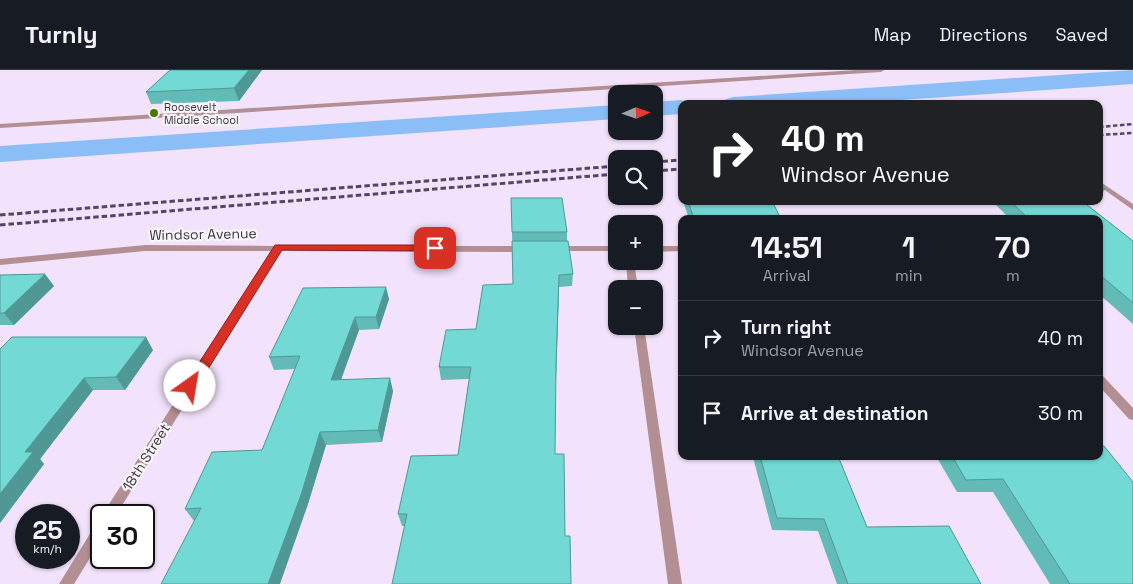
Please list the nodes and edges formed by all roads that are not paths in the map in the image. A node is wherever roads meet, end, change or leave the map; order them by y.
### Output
1 (881, 70) edge
2 (0, 126) edge
3 (1103, 186) edge
4 (1131, 205) edge
5 (279, 247) junction
6 (532, 249) edge
7 (542, 249) edge
8 (608, 249) edge
9 (663, 249) edge
10 (678, 249) edge
11 (0, 262) edge
12 (640, 335) edge
13 (1103, 383) edge
14 (1133, 416) edge
15 (116, 504) edge
16 (90, 546) edge
17 (66, 584) edge
18 (675, 584) edge

1 - 2 street
3 - 4 street
5 - 6 street, Windsor Avenue
5 - 11 street, Windsor Avenue
5 - 15 street, 18th Street
7 - 8 street
9 - 10 street
12 - 18 street
13 - 14 street
16 - 17 street

